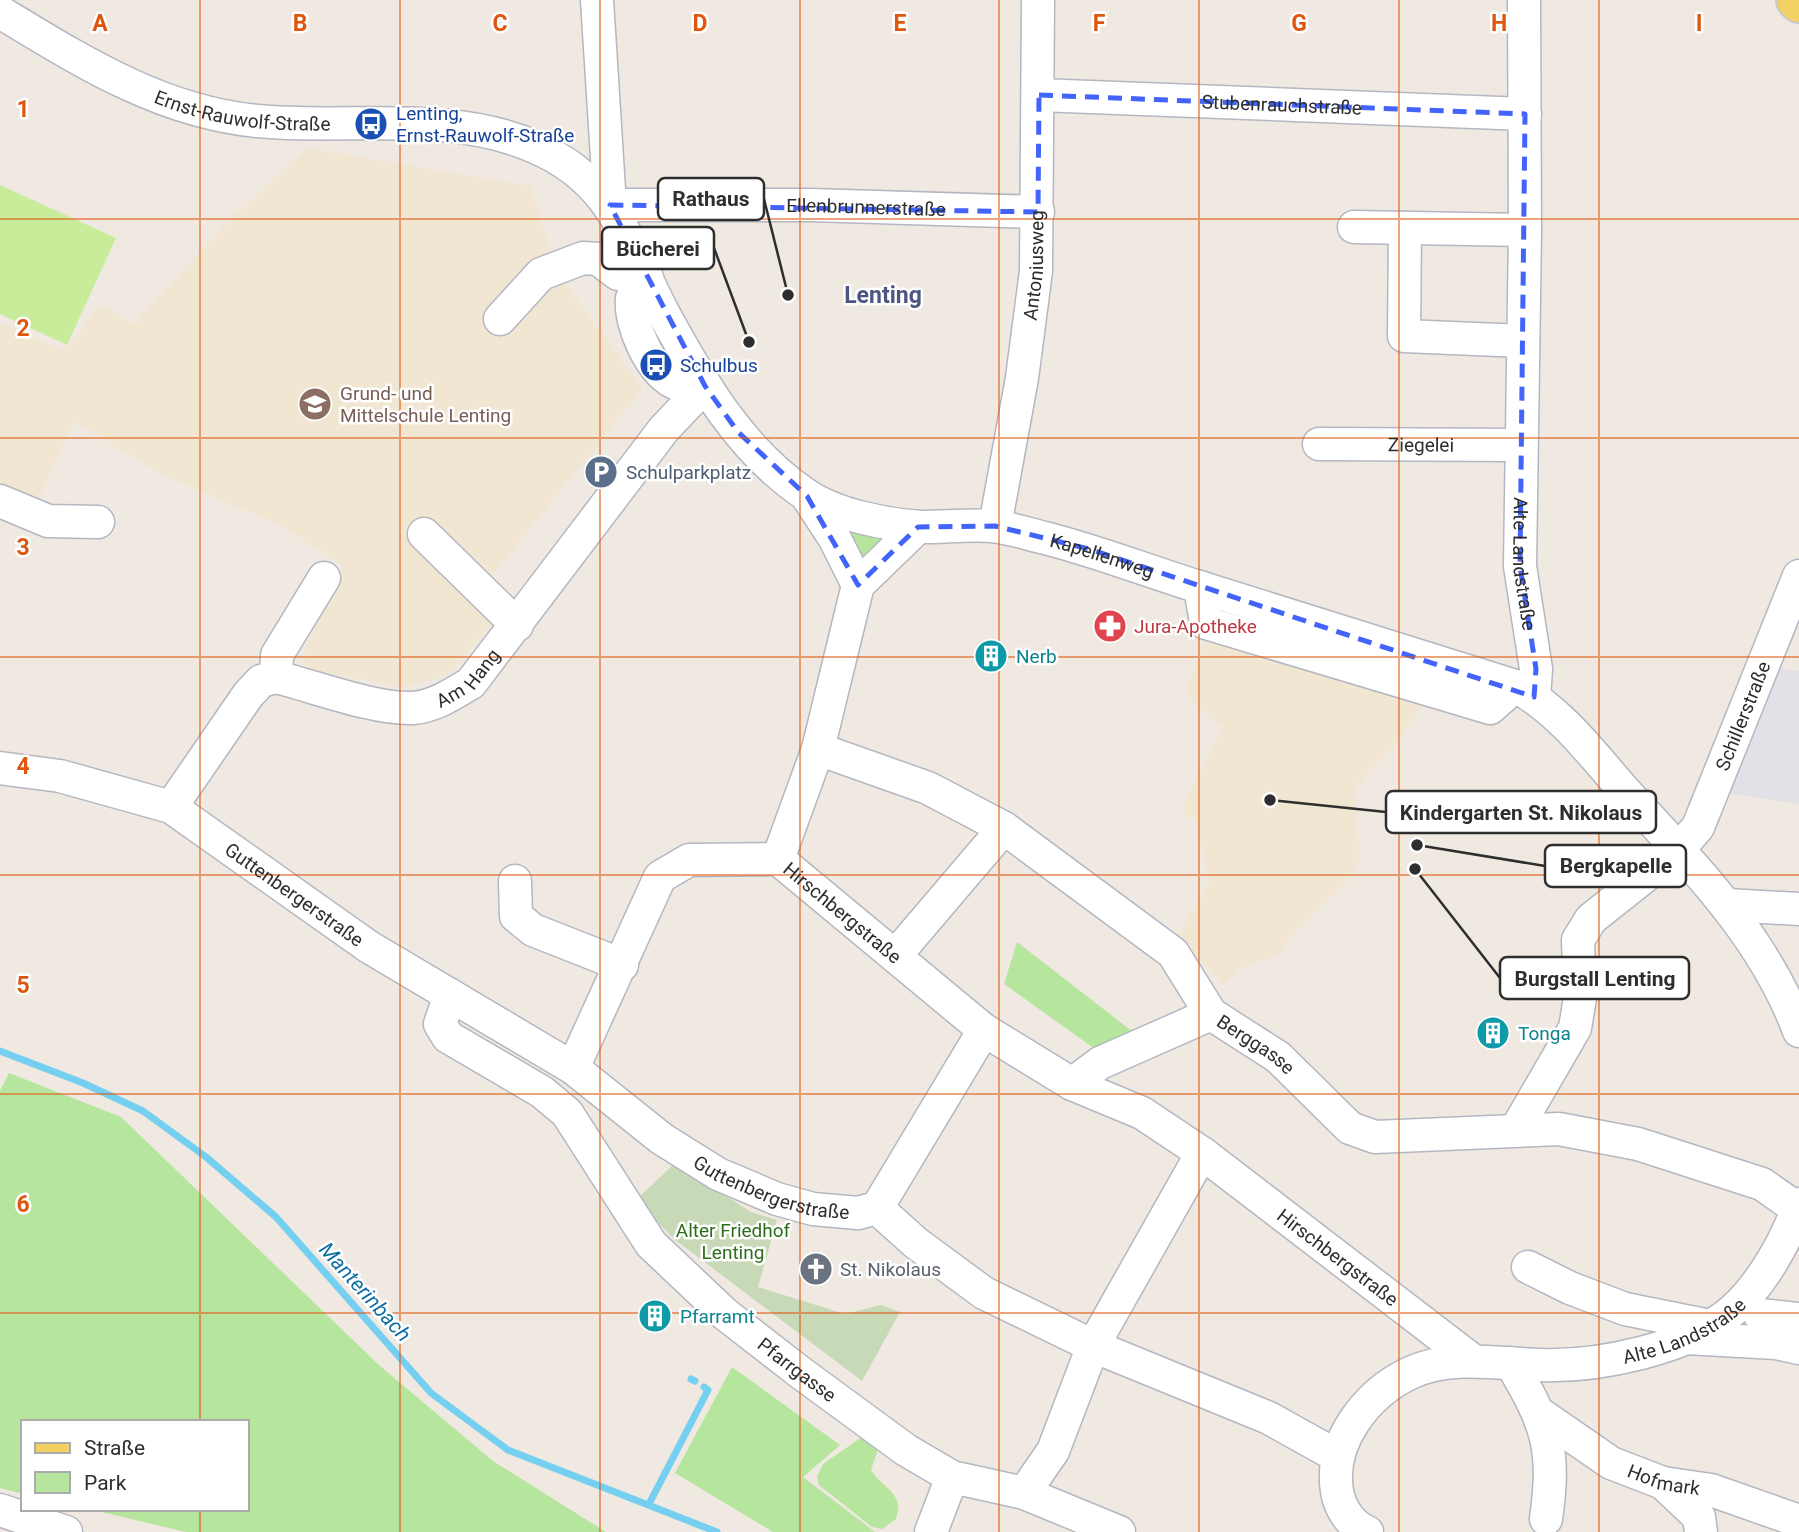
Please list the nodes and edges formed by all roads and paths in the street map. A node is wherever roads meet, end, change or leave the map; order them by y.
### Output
1 (597, 0) edge
2 (1038, 0) edge
3 (1524, 0) edge
4 (0, 12) edge
5 (1039, 95) junction
6 (1525, 114) junction
7 (604, 130) junction
8 (569, 164) junction
9 (610, 205) junction
10 (1038, 212) junction
11 (1354, 227) dead end
12 (1405, 228) junction
13 (1525, 230) junction
14 (647, 278) junction
15 (500, 319) dead end
16 (1523, 341) junction
17 (705, 386) junction
18 (1319, 444) dead end
19 (1521, 445) junction
20 (807, 496) junction
21 (0, 501) edge
22 (98, 522) dead end
23 (995, 526) junction
24 (918, 527) junction
25 (424, 534) dead end
26 (1799, 576) edge
27 (324, 578) dead end
28 (858, 585) junction
29 (517, 625) junction
30 (276, 677) junction
31 (1525, 692) junction
32 (818, 749) junction
33 (0, 768) edge
34 (171, 807) junction
35 (1004, 828) junction
36 (1678, 850) junction
37 (778, 859) junction
38 (515, 881) dead end
39 (1727, 905) junction
40 (1799, 909) edge
41 (895, 956) junction
42 (622, 965) junction
43 (450, 995) junction
44 (1211, 1014) junction
45 (984, 1030) junction
46 (1799, 1031) edge
47 (573, 1068) junction
48 (1072, 1084) junction
49 (1517, 1128) junction
50 (1202, 1153) junction
51 (877, 1208) junction
52 (1798, 1208) edge
53 (1528, 1267) dead end
54 (1755, 1305) junction
55 (1799, 1319) edge
56 (1698, 1332) junction
57 (1788, 1345) edge
58 (1093, 1346) junction
59 (1472, 1360) junction
60 (1511, 1363) junction
61 (1541, 1414) junction
62 (1337, 1456) junction
63 (952, 1477) junction
64 (1663, 1483) junction
65 (1024, 1493) junction
66 (0, 1510) edge
67 (1546, 1519) dead end
68 (1799, 1521) edge
69 (1348, 1527) edge
70 (66, 1532) edge
71 (931, 1532) edge
72 (1119, 1532) edge
73 (1701, 1532) edge

1 - 7 street
2 - 5 street, Antoniusweg
3 - 6 street, Alte Landstraße
4 - 8 street, Ernst-Rauwolf-Straße
5 - 6 street, Stubenrauchstraße
5 - 10 street, Antoniusweg
6 - 13 street, Alte Landstraße
7 - 8 street
7 - 9 street
8 - 9 street, Ernst-Rauwolf-Straße
9 - 10 street, Ellenbrunnerstraße
9 - 14 street, Kapellenweg
10 - 23 street, Antoniusweg
11 - 12 street
12 - 13 street
12 - 16 street
13 - 16 street, Alte Landstraße
14 - 15 street
14 - 17 street, Kapellenweg
16 - 19 street, Alte Landstraße
17 - 20 street, Kapellenweg
17 - 29 street, Am Hang
18 - 19 street, Ziegelei
19 - 31 street, Alte Landstraße
20 - 24 street, Kapellenweg
20 - 28 street
21 - 22 street
23 - 24 street, Kapellenweg
23 - 31 street, Kapellenweg
24 - 28 street
25 - 29 street
26 - 36 street, Schillerstraße
27 - 30 street
28 - 32 street, Hirschbergstraße
29 - 30 street, Am Hang
30 - 34 street
31 - 36 street
32 - 35 street, Berggasse
32 - 37 street, Hirschbergstraße
33 - 34 street, Guttenbergerstraße
34 - 43 street, Guttenbergerstraße
35 - 41 street
35 - 44 street, Berggasse
36 - 39 street
36 - 49 street
37 - 41 street, Hirschbergstraße
37 - 42 street
38 - 42 street
39 - 40 street
39 - 46 street
41 - 45 street, Hirschbergstraße
42 - 47 street
43 - 47 street, Guttenbergerstraße
43 - 63 street, Pfarrgasse
44 - 48 street
44 - 49 street, Berggasse
45 - 48 street, Hirschbergstraße
45 - 51 street, Guttenbergerstraße
47 - 51 street, Guttenbergerstraße
48 - 50 street, Hirschbergstraße
49 - 52 street, Berggasse
50 - 58 street
50 - 59 street, Hirschbergstraße
51 - 58 street, Guttenbergerstraße
52 - 54 street, Alte Landstraße
53 - 56 street
54 - 55 street
54 - 56 street, Alte Landstraße
54 - 57 street
56 - 57 street
56 - 60 street, Alte Landstraße
58 - 62 street, Guttenbergerstraße
58 - 65 street
59 - 60 street, Alte Landstraße
59 - 62 street, Alte Landstraße
60 - 61 street
61 - 64 street, Hofmark
61 - 67 street
62 - 69 street, Alte Landstraße
63 - 65 street, Pfarrgasse
63 - 71 street
64 - 68 street, Hofmark
64 - 73 street
65 - 72 street, Pfarrgasse
66 - 70 street

